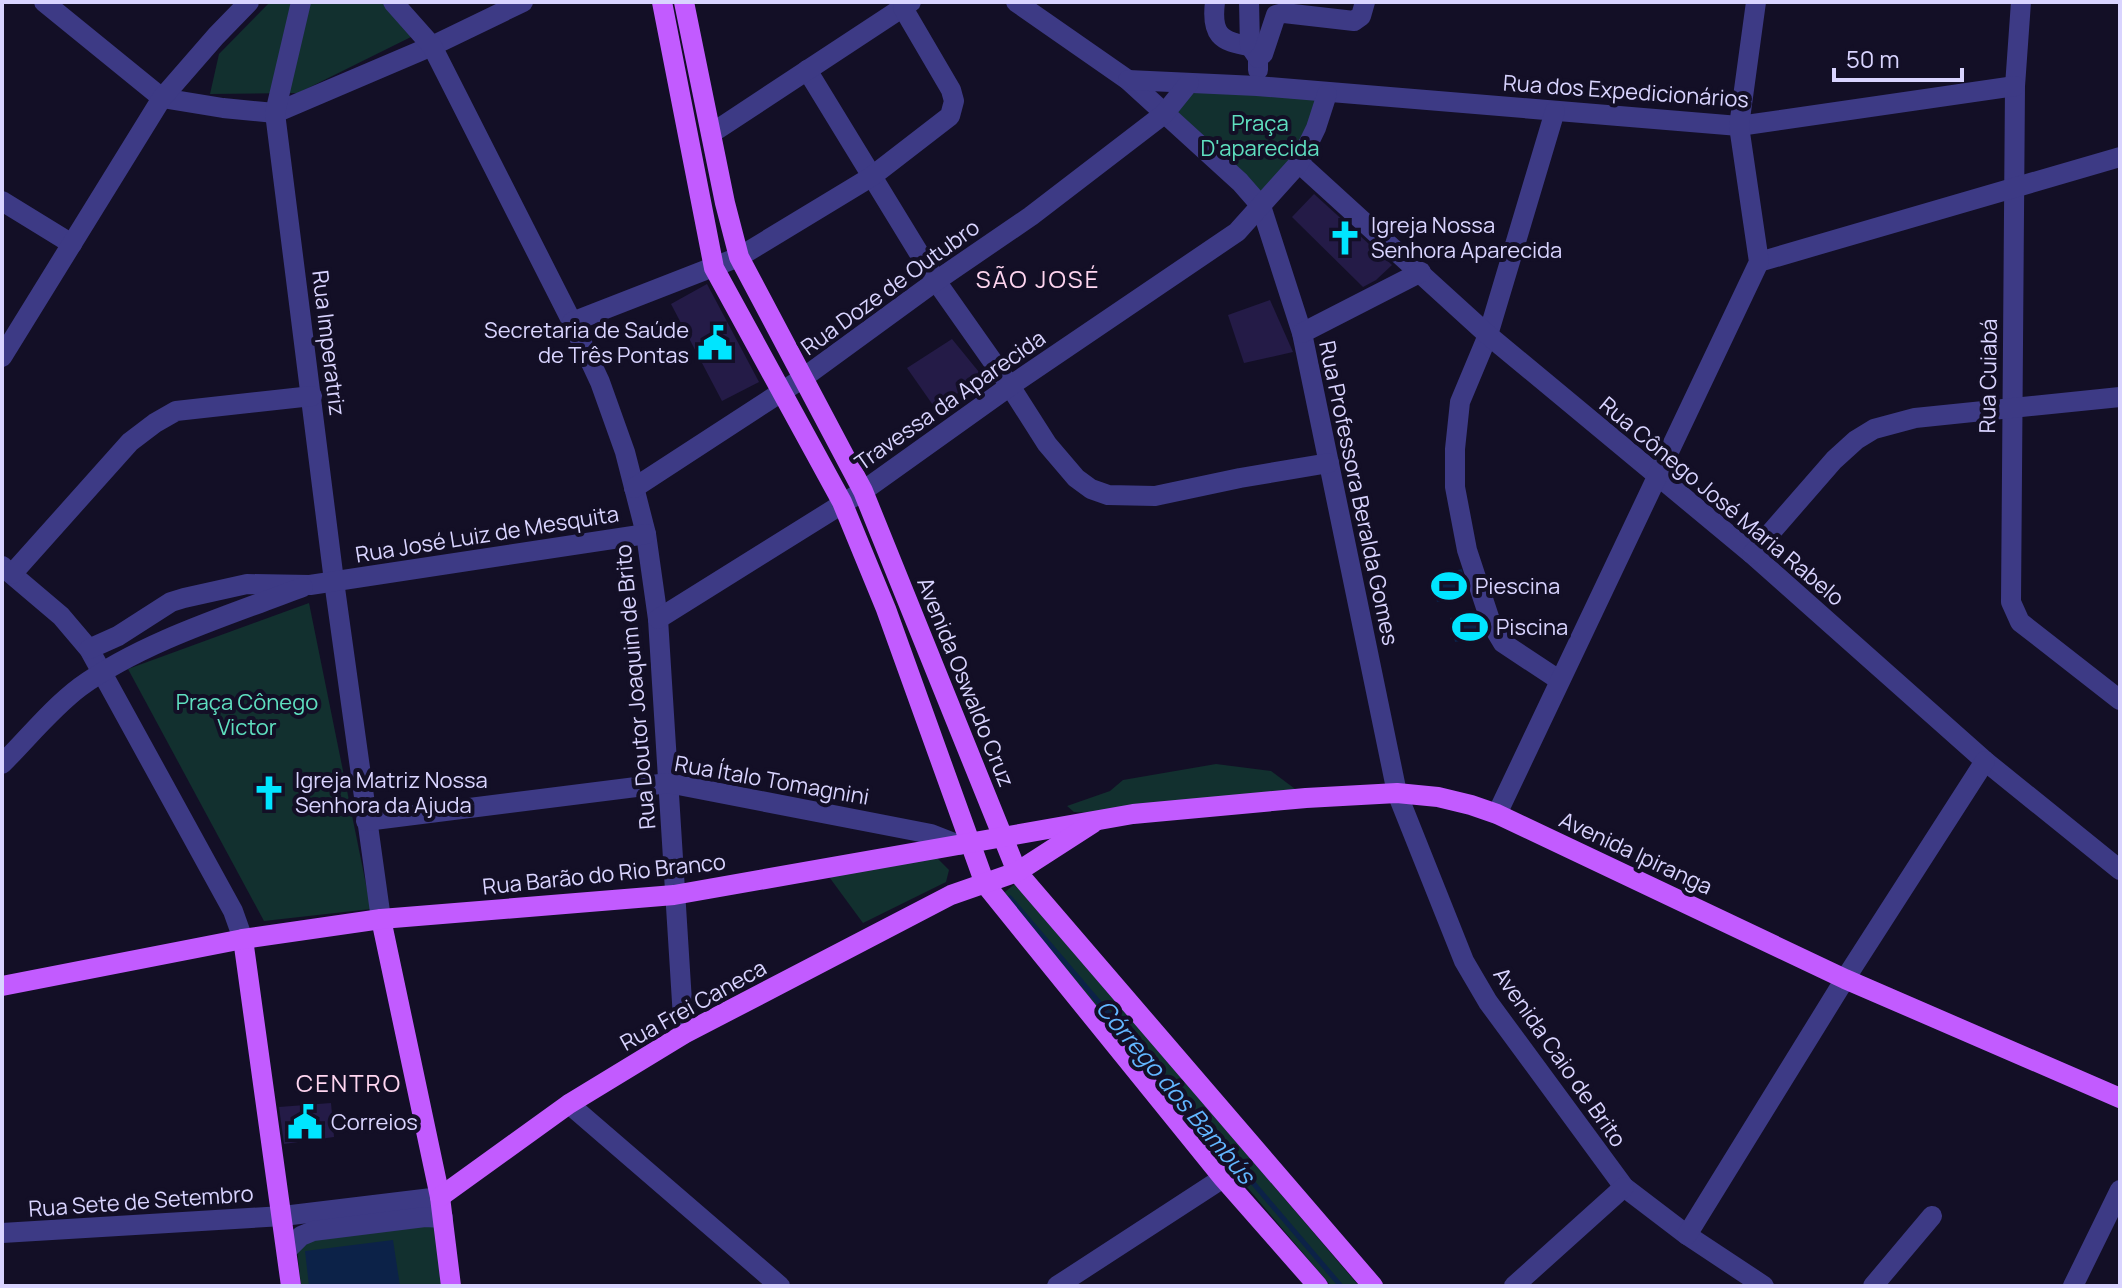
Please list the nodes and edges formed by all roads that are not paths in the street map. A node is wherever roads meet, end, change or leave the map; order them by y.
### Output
1 (44, 2) edge
2 (249, 2) edge
3 (301, 2) edge
4 (393, 2) edge
5 (523, 2) edge
6 (662, 2) edge
7 (684, 2) edge
8 (1016, 2) edge
9 (1215, 2) edge
10 (1249, 2) edge
11 (1365, 2) edge
12 (1756, 2) edge
13 (2021, 2) edge
14 (907, 5) edge
15 (432, 46) junction
16 (1254, 52) junction
17 (807, 70) junction
18 (1128, 80) junction
19 (1189, 83) junction
20 (1257, 86) junction
21 (2015, 86) junction
22 (1327, 94) junction
23 (162, 98) junction
24 (1555, 111) junction
25 (275, 113) junction
26 (1164, 114) junction
27 (1739, 126) junction
28 (712, 133) junction
29 (2120, 157) edge
30 (1299, 163) junction
31 (871, 177) junction
32 (2016, 187) junction
33 (2, 201) edge
34 (1261, 206) junction
35 (72, 244) junction
36 (739, 257) junction
37 (1759, 262) junction
38 (714, 268) junction
39 (1421, 272) junction
40 (936, 281) junction
41 (572, 322) junction
42 (1302, 333) junction
43 (1488, 335) junction
44 (2, 357) edge
45 (803, 378) junction
46 (1010, 386) junction
47 (782, 392) junction
48 (312, 396) junction
49 (2120, 397) edge
50 (2011, 409) junction
51 (1329, 463) junction
52 (1656, 476) junction
53 (634, 488) junction
54 (863, 491) junction
55 (842, 502) junction
56 (646, 534) junction
57 (1752, 554) junction
58 (7, 570) edge
59 (334, 581) junction
60 (310, 585) junction
61 (658, 619) junction
62 (89, 649) junction
63 (101, 673) junction
64 (1559, 680) junction
65 (2120, 700) edge
66 (1985, 761) junction
67 (2, 764) edge
68 (668, 783) junction
69 (1397, 793) junction
70 (1497, 814) junction
71 (1100, 819) junction
72 (366, 821) junction
73 (1001, 835) junction
74 (933, 841) junction
75 (966, 844) junction
76 (2120, 870) edge
77 (1017, 872) junction
78 (985, 884) junction
79 (674, 895) junction
80 (381, 919) junction
81 (243, 939) junction
82 (1845, 979) junction
83 (2, 986) edge
84 (684, 1034) junction
85 (2120, 1098) edge
86 (569, 1104) junction
87 (1223, 1178) junction
88 (1624, 1187) junction
89 (2120, 1190) edge
90 (440, 1197) junction
91 (283, 1216) junction
92 (1932, 1216) dead end
93 (443, 1218) junction
94 (2, 1233) edge
95 (1687, 1235) junction
96 (287, 1250) junction
97 (291, 1286) edge
98 (451, 1286) edge
99 (780, 1286) edge
100 (1057, 1286) edge
101 (1318, 1286) edge
102 (1373, 1286) edge
103 (1514, 1286) edge
104 (1764, 1286) edge
105 (1873, 1286) edge
106 (2073, 1286) edge

1 - 23 street
2 - 23 street
3 - 25 street
4 - 15 street, Rua Doutor Joaquim de Brito
5 - 15 street
6 - 38 main road
7 - 28 main road, Avenida Oswaldo Cruz
8 - 18 street
9 - 16 street
10 - 16 street
11 - 16 street
12 - 27 street
13 - 21 street, Rua Cuiabá
14 - 17 street
14 - 31 street
15 - 25 street
15 - 41 street, Rua Doutor Joaquim de Brito
16 - 20 street
17 - 28 street
17 - 31 street
18 - 19 street
18 - 26 street
19 - 20 street
19 - 26 street
20 - 22 street
21 - 27 street, Rua dos Expedicionários
21 - 32 street, Rua Cuiabá
22 - 24 street, Rua dos Expedicionários
22 - 30 street
23 - 25 street
23 - 35 street
24 - 27 street, Rua dos Expedicionários
24 - 43 street
25 - 48 street, Rua Imperatriz
26 - 34 street
26 - 40 street, Rua Doze de Outubro
27 - 37 street
28 - 36 main road, Avenida Oswaldo Cruz
29 - 32 street
30 - 34 street
30 - 39 street, Rua Cônego José Maria Rabelo
31 - 36 street
31 - 40 street
32 - 37 street
32 - 50 street, Rua Cuiabá
33 - 35 street
34 - 42 street, Rua Professora Beralda Gomes
34 - 46 street, Travessa da Aparecida
35 - 44 street
36 - 38 street
36 - 45 main road, Avenida Oswaldo Cruz
37 - 52 street
38 - 41 street
38 - 47 main road
39 - 42 street
39 - 43 street, Rua Cônego José Maria Rabelo
40 - 45 street, Rua Doze de Outubro
40 - 46 street
41 - 53 street, Rua Doutor Joaquim de Brito
42 - 51 street, Rua Professora Beralda Gomes
43 - 52 street, Rua Cônego José Maria Rabelo
43 - 64 street
45 - 47 street, Rua Doze de Outubro
45 - 54 main road, Avenida Oswaldo Cruz
46 - 51 street
46 - 54 street, Travessa da Aparecida
47 - 53 street, Rua Doze de Outubro
47 - 55 main road
48 - 58 street
48 - 59 street, Rua Imperatriz
49 - 50 street
50 - 57 street
50 - 65 street, Rua Cuiabá
51 - 69 street, Rua Professora Beralda Gomes
52 - 57 street, Rua Cônego José Maria Rabelo
52 - 64 street
53 - 56 street, Rua Doutor Joaquim de Brito
54 - 55 street, Travessa da Aparecida
54 - 73 main road, Avenida Oswaldo Cruz
55 - 61 street, Travessa da Aparecida
55 - 75 main road
56 - 59 street, Rua José Luiz de Mesquita
56 - 61 street, Rua Doutor Joaquim de Brito
57 - 66 street, Rua Cônego José Maria Rabelo
58 - 62 street
59 - 60 street, Rua José Luiz de Mesquita
59 - 72 street
60 - 62 street
60 - 63 street
61 - 68 street, Rua Doutor Joaquim de Brito
62 - 63 street
63 - 67 street
63 - 81 street
64 - 70 street
66 - 76 street, Rua Cônego José Maria Rabelo
66 - 82 street
68 - 72 street, Rua Ítalo Tomagnini
68 - 74 street, Rua Ítalo Tomagnini
68 - 79 street, Rua Doutor Joaquim de Brito
69 - 70 main road, Avenida Ipiranga
69 - 71 main road, Avenida Ipiranga
69 - 88 street, Avenida Caio de Brito
70 - 82 main road, Avenida Ipiranga
71 - 73 main road, Avenida Ipiranga
71 - 77 main road, Avenida Ipiranga
72 - 80 street
73 - 75 main road, Avenida Ipiranga
73 - 77 main road, Avenida Oswaldo Cruz
74 - 75 main road, Rua Barão do Rio Branco
74 - 79 main road, Rua Barão do Rio Branco
75 - 78 main road
77 - 78 main road, Rua Frei Caneca
77 - 102 main road, Avenida Oswaldo Cruz
78 - 84 main road, Rua Frei Caneca
78 - 87 main road
79 - 80 main road, Rua Barão do Rio Branco
79 - 84 street, Rua Doutor Joaquim de Brito
80 - 81 main road
80 - 90 main road
81 - 83 main road
81 - 91 main road
82 - 85 main road, Avenida Ipiranga
82 - 95 street
84 - 86 main road, Rua Frei Caneca
86 - 90 main road, Rua Frei Caneca
86 - 99 street
87 - 100 street
87 - 101 main road
88 - 95 street, Avenida Caio de Brito
88 - 103 street
89 - 106 street
90 - 91 street, Rua Sete de Setembro
90 - 93 main road
91 - 94 street, Rua Sete de Setembro
91 - 96 main road
92 - 105 street
93 - 96 street
93 - 98 main road
95 - 104 street, Avenida Caio de Brito
96 - 97 main road

